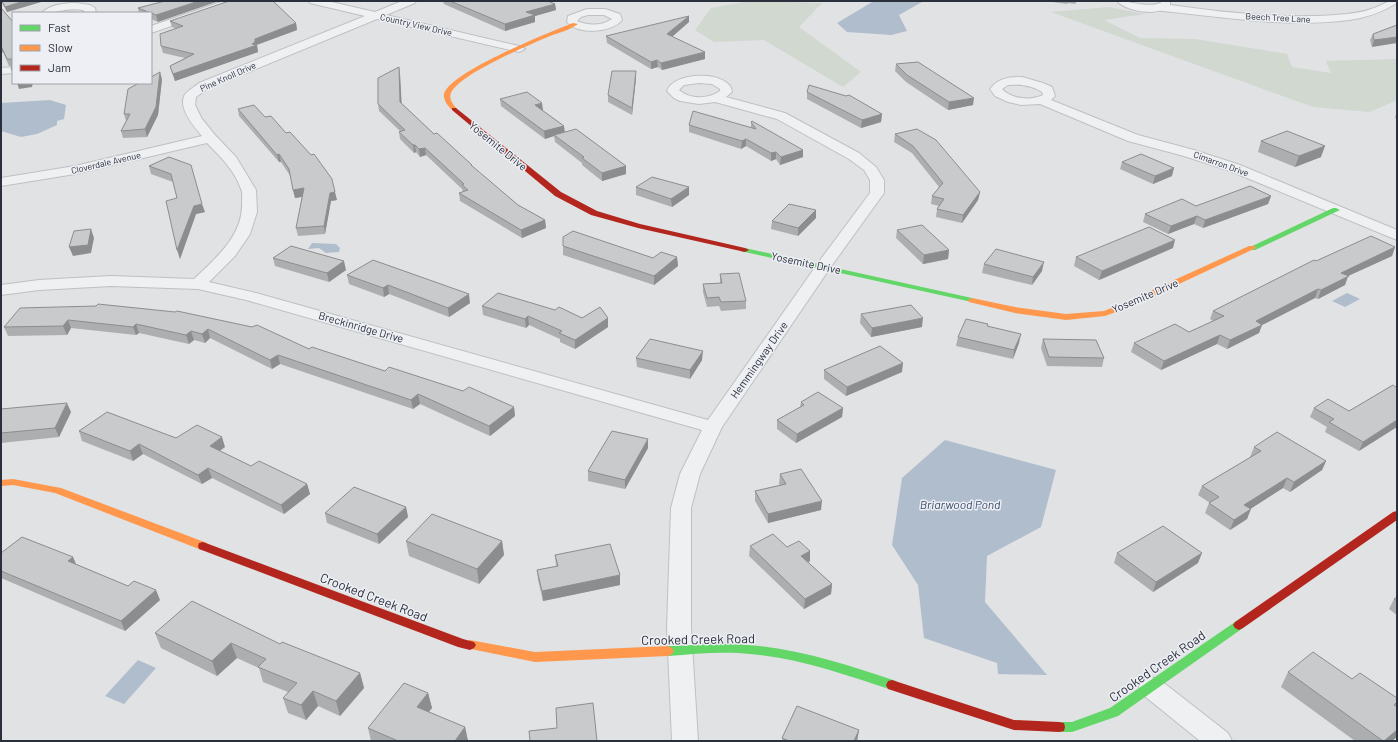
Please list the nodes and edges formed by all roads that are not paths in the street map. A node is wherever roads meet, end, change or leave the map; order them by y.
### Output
1 (234, 1) edge
2 (314, 1) edge
3 (411, 1) edge
4 (1122, 1) edge
5 (1394, 1) edge
6 (1161, 4) edge
7 (50, 12) edge
8 (91, 12) edge
9 (376, 15) junction
10 (575, 24) dead end
11 (152, 30) edge
12 (519, 49) junction
13 (12, 70) edge
14 (1, 71) edge
15 (716, 98) dead end
16 (1042, 100) dead end
17 (210, 138) junction
18 (1, 182) edge
19 (1336, 210) junction
20 (1397, 235) edge
21 (824, 266) junction
22 (198, 284) junction
23 (1, 290) edge
24 (713, 427) junction
25 (1, 483) edge
26 (1396, 516) edge
27 (680, 651) junction
28 (1151, 687) junction
29 (685, 741) edge
30 (1219, 741) edge

1 - 11 street
2 - 9 street, Country View Drive
3 - 9 street, Pine Knoll Drive
4 - 6 street, Beech Tree Lane
5 - 6 street, Beech Tree Lane
7 - 8 street
9 - 12 street, Country View Drive
9 - 17 street, Pine Knoll Drive
10 - 12 street, Yosemite Drive
12 - 21 street, Yosemite Drive
13 - 14 street
15 - 21 street, Hemmingway Drive
16 - 19 street, Cimarron Drive
17 - 18 street, Cloverdale Avenue
17 - 22 street, Pine Knoll Drive
19 - 20 street, Cimarron Drive
19 - 21 street, Yosemite Drive
21 - 24 street, Hemmingway Drive
22 - 23 street, Breckinridge Drive
22 - 24 street, Breckinridge Drive
24 - 27 street, Hemmingway Drive
25 - 27 street, Crooked Creek Road
26 - 28 street, Crooked Creek Road
27 - 28 street, Crooked Creek Road
27 - 29 street, Hemmingway Drive
28 - 30 street

